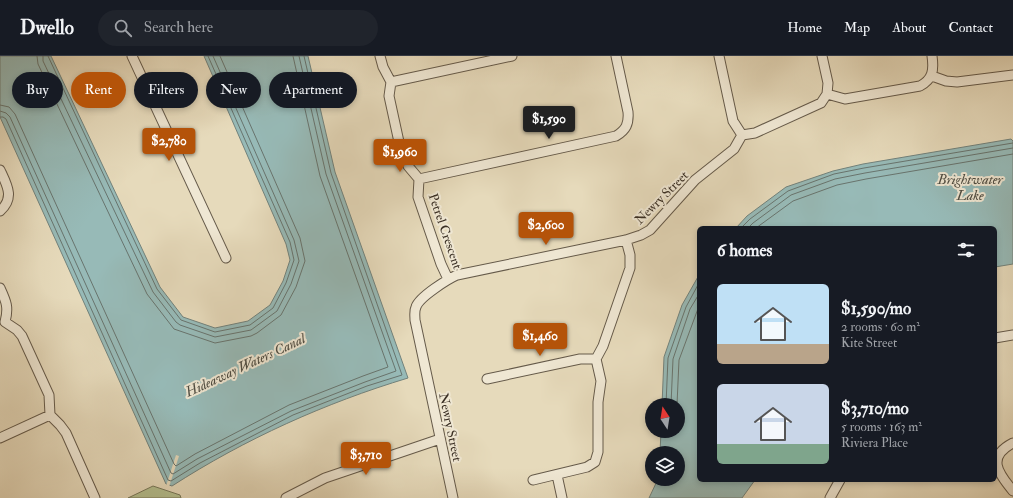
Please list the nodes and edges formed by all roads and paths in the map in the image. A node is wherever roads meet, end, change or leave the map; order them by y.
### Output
1 (132, 56) edge
2 (380, 56) edge
3 (512, 56) edge
4 (616, 56) edge
5 (719, 56) edge
6 (822, 56) edge
7 (932, 56) edge
8 (1013, 75) edge
9 (932, 76) junction
10 (391, 82) junction
11 (827, 94) junction
12 (742, 135) junction
13 (0, 170) edge
14 (418, 179) junction
15 (0, 211) edge
16 (626, 240) junction
17 (226, 258) dead end
18 (448, 279) junction
19 (0, 288) edge
20 (3, 323) edge
21 (1013, 335) edge
22 (997, 338) edge
23 (596, 359) junction
24 (486, 379) dead end
25 (50, 415) junction
26 (0, 438) edge
27 (440, 439) junction
28 (1013, 443) edge
29 (557, 475) junction
30 (533, 480) dead end
31 (839, 482) edge
32 (1013, 491) edge
33 (96, 498) edge
34 (286, 498) edge
35 (453, 498) edge
36 (562, 498) edge
37 (830, 498) edge

1 - 17 street
2 - 10 street, Petrel Crescent
3 - 10 street
4 - 14 street
5 - 12 street
6 - 11 street
7 - 9 street
8 - 9 street
9 - 11 street
10 - 14 street, Petrel Crescent
11 - 12 street
12 - 16 street, Newry Street
13 - 15 street
14 - 18 street, Petrel Crescent
16 - 18 street, Newry Street
16 - 23 street
18 - 27 street, Newry Street
19 - 20 street
20 - 25 street
21 - 22 street
23 - 24 street
23 - 29 street
25 - 26 street
25 - 33 street
27 - 34 street
27 - 35 street, Newry Street
28 - 32 street
29 - 30 street
29 - 36 street
31 - 37 street

